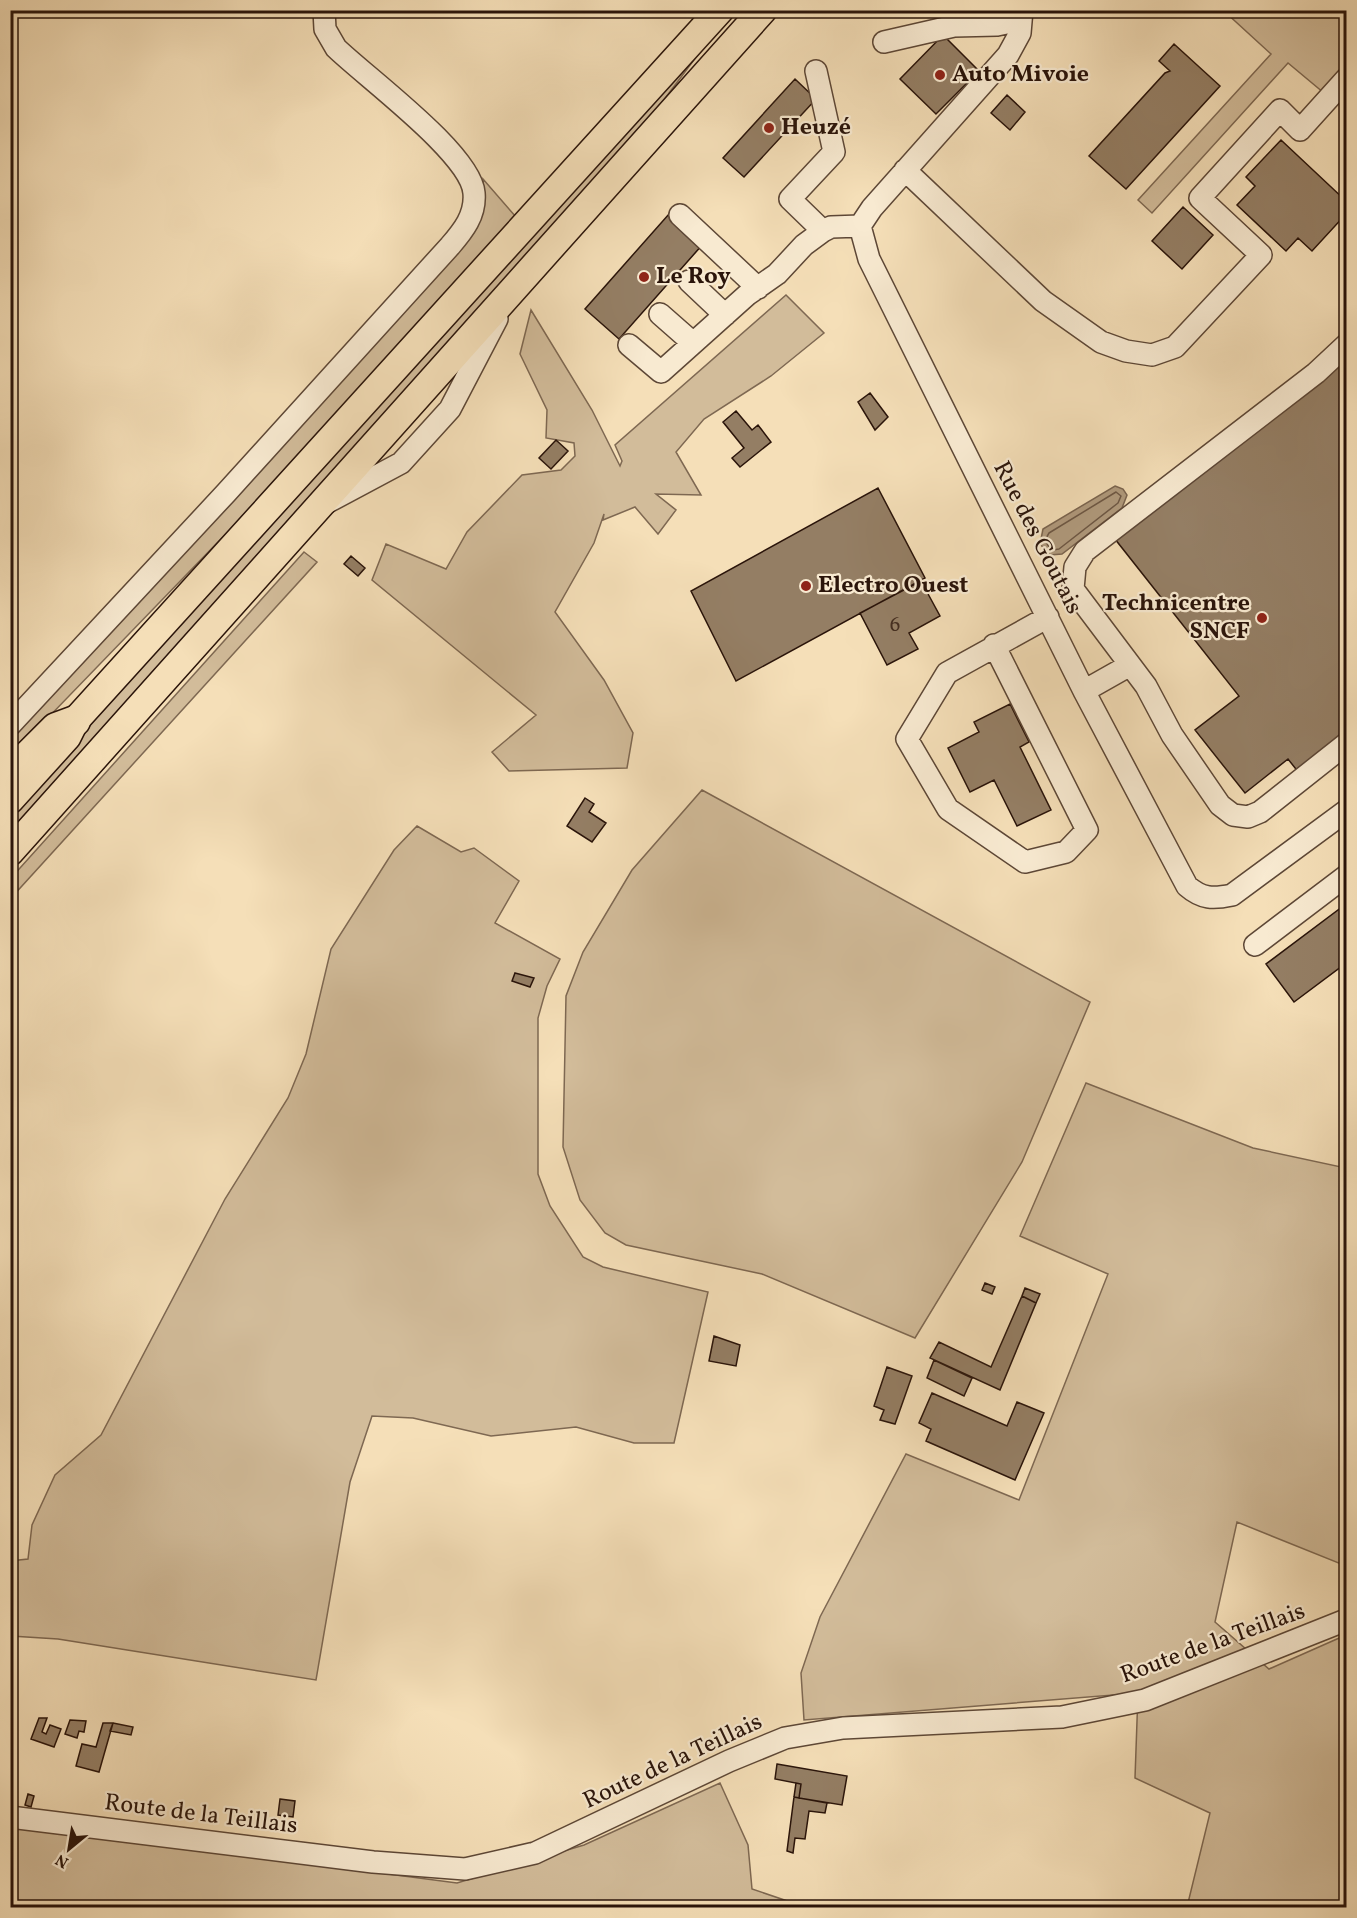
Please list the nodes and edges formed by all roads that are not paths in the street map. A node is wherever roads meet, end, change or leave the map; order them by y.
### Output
1 (324, 10) edge
2 (720, 10) edge
3 (749, 10) edge
4 (763, 10) edge
5 (1022, 15) edge
6 (884, 42) dead end
7 (816, 71) dead end
8 (1347, 79) edge
9 (905, 170) junction
10 (619, 173) junction
11 (680, 215) dead end
12 (860, 226) junction
13 (827, 229) junction
14 (689, 281) dead end
15 (758, 288) junction
16 (660, 314) dead end
17 (725, 315) junction
18 (693, 343) junction
19 (629, 345) dead end
20 (1347, 345) edge
21 (1048, 617) junction
22 (994, 645) junction
23 (1130, 665) junction
24 (1084, 691) junction
25 (75, 721) junction
26 (10, 725) edge
27 (1347, 744) edge
28 (10, 774) edge
29 (10, 800) edge
30 (1345, 816) edge
31 (10, 852) edge
32 (1347, 876) edge
33 (1255, 945) dead end
34 (1347, 1620) edge
35 (11, 1817) edge

1 - 26 street
2 - 25 main road
3 - 10 street
4 - 10 main road
5 - 6 street
5 - 9 street
7 - 13 street
8 - 9 street
9 - 12 street
10 - 31 main road
11 - 15 street
12 - 13 street
12 - 21 street, Rue des Goutais
13 - 15 street
14 - 17 street
15 - 17 street
16 - 18 street
17 - 18 street
18 - 19 street
20 - 23 street
21 - 22 street
21 - 24 street, Rue des Goutais
22 - 22 street
23 - 24 street
23 - 27 street
24 - 30 street, Rue des Goutais
25 - 28 highway
25 - 29 main road
32 - 33 street
34 - 35 street, Route de la Teillais

